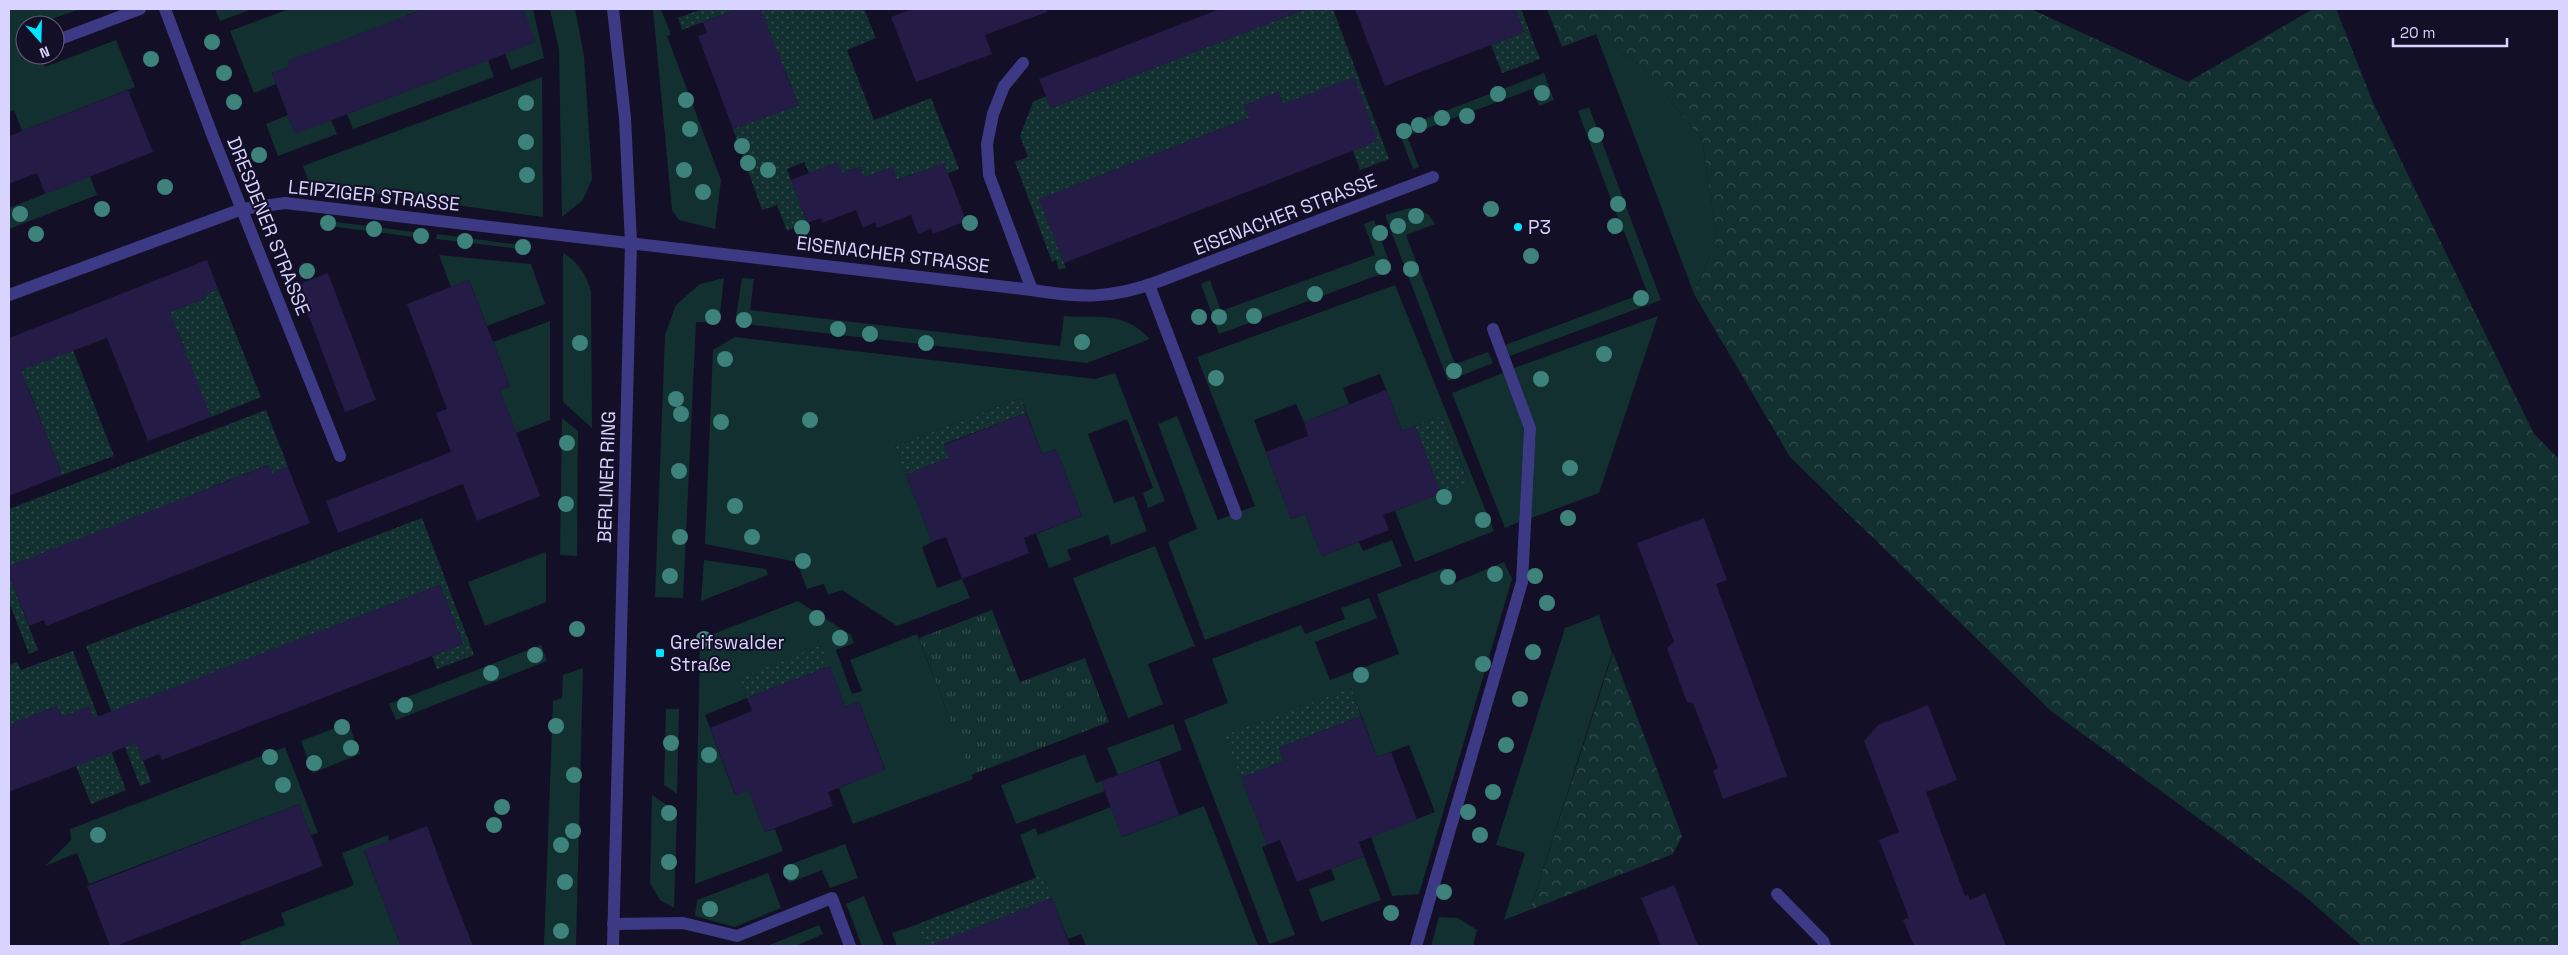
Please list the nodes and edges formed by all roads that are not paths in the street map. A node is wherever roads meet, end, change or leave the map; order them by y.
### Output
1 (140, 9) edge
2 (165, 9) edge
3 (614, 9) edge
4 (65, 37) edge
5 (1023, 63) dead end
6 (1433, 177) dead end
7 (242, 209) junction
8 (631, 243) junction
9 (1149, 285) junction
10 (1032, 290) junction
11 (9, 295) edge
12 (1493, 329) dead end
13 (340, 456) dead end
14 (1236, 514) dead end
15 (1777, 894) dead end
16 (613, 924) junction
17 (739, 941) edge
18 (614, 946) edge
19 (850, 946) edge
20 (1416, 946) edge
21 (1825, 946) edge

1 - 4 street
2 - 7 street, DRESDENER STRASSE
3 - 8 street, BERLINER RING
5 - 10 street
6 - 9 street, EISENACHER STRASSE
7 - 8 street, LEIPZIGER STRASSE
7 - 11 street, LEIPZIGER STRASSE
7 - 13 street, DRESDENER STRASSE
8 - 10 street, EISENACHER STRASSE
8 - 16 street, BERLINER RING
9 - 10 street, EISENACHER STRASSE
9 - 14 street
12 - 20 street
15 - 21 street
16 - 17 street
16 - 18 street, BERLINER RING
17 - 19 street

